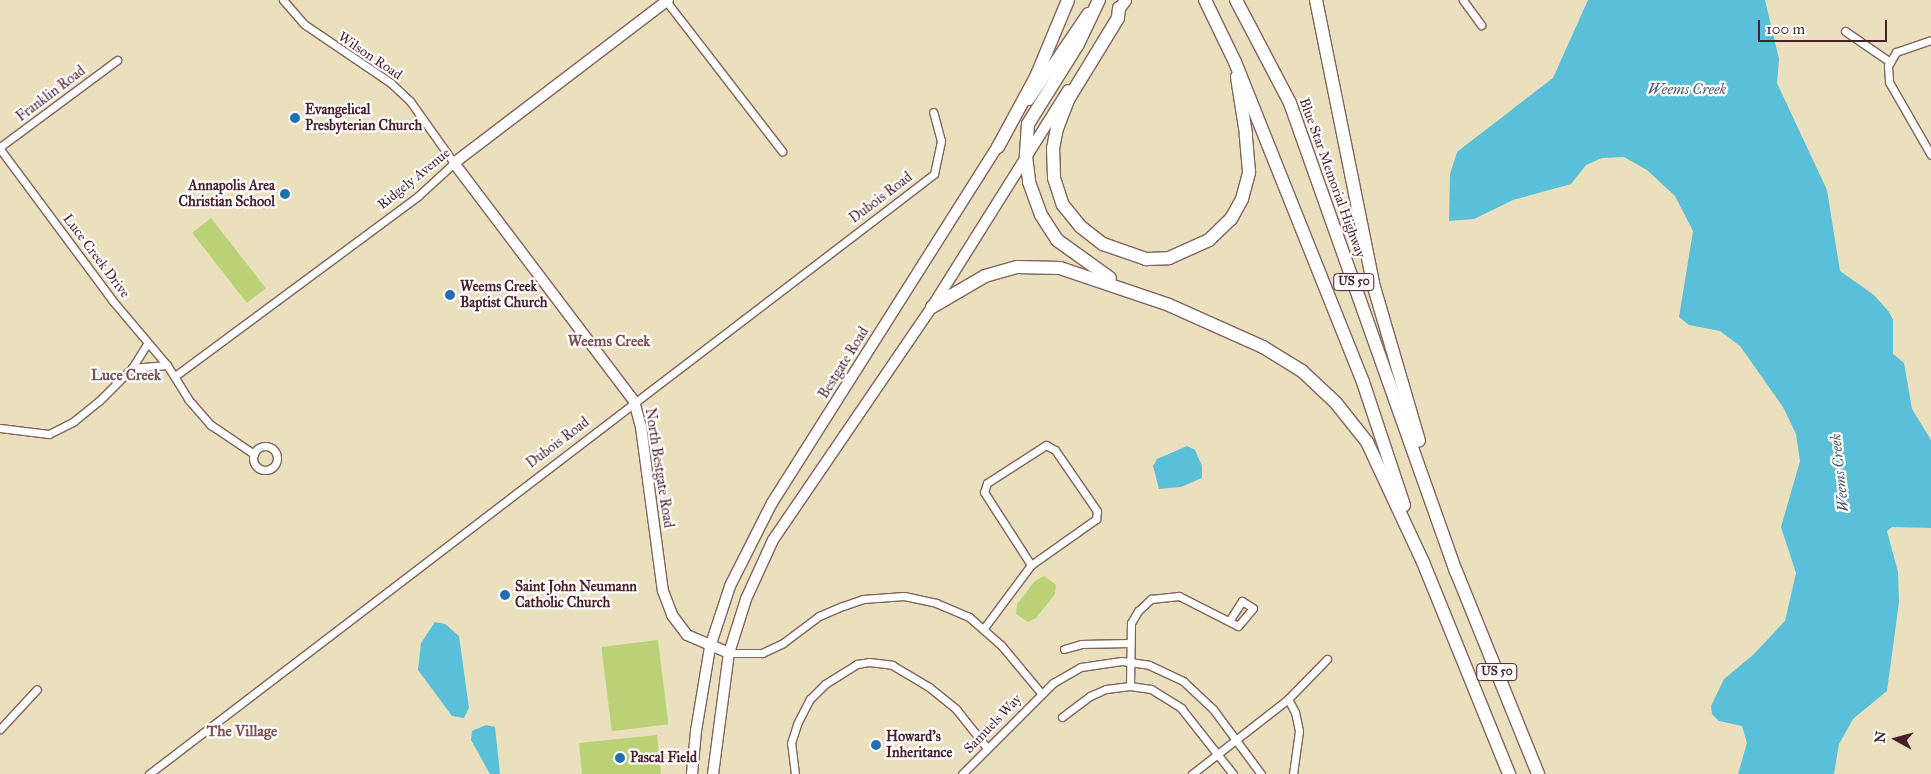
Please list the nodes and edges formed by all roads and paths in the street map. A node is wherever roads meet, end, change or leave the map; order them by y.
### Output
1 (283, 0) edge
2 (1068, 0) edge
3 (1098, 0) edge
4 (1205, 0) edge
5 (1236, 0) edge
6 (1308, 0) edge
7 (1316, 0) edge
8 (1462, 0) edge
9 (667, 1) edge
10 (1122, 4) edge
11 (1481, 26) dead end
12 (1845, 31) dead end
13 (1931, 40) edge
14 (117, 60) dead end
15 (1235, 62) junction
16 (1890, 62) junction
17 (1330, 83) junction
18 (932, 112) dead end
19 (998, 147) junction
20 (0, 148) edge
21 (782, 151) dead end
22 (1931, 155) edge
23 (1026, 156) junction
24 (454, 163) junction
25 (1122, 287) junction
26 (932, 306) junction
27 (147, 344) junction
28 (167, 365) junction
29 (132, 368) junction
30 (176, 376) junction
31 (634, 401) junction
32 (0, 428) edge
33 (254, 454) dead end
34 (1423, 562) junction
35 (1031, 565) junction
36 (1456, 571) junction
37 (1229, 621) dead end
38 (984, 628) junction
39 (1130, 643) junction
40 (710, 647) junction
41 (1064, 649) dead end
42 (729, 653) junction
43 (1327, 659) dead end
44 (1130, 662) junction
45 (1130, 686) junction
46 (37, 689) dead end
47 (1042, 692) junction
48 (1288, 699) junction
49 (1062, 718) dead end
50 (0, 729) edge
51 (1236, 738) junction
52 (987, 748) junction
53 (1219, 754) junction
54 (149, 774) edge
55 (692, 774) edge
56 (713, 774) edge
57 (795, 774) edge
58 (962, 774) edge
59 (1192, 774) edge
60 (1233, 774) edge
61 (1261, 774) edge
62 (1293, 774) edge
63 (1509, 774) edge
64 (1538, 774) edge

1 - 24 street, Wilson Road
2 - 19 highway
3 - 19 main road, Bestgate Road
3 - 23 highway
4 - 15 highway, US 50
5 - 36 highway, Blue Star Memorial Highway / US 50
6 - 17 highway
7 - 17 highway
8 - 11 street
9 - 21 street
9 - 24 main road, Ridgely Avenue
10 - 15 highway
10 - 23 main road
12 - 16 street
13 - 16 street
14 - 20 street, Franklin Road
15 - 34 highway, US 50
16 - 22 street
17 - 36 highway
18 - 31 street, Dubois Road
19 - 40 main road, Bestgate Road
20 - 27 street, Luce Creek Drive
23 - 25 highway
23 - 26 main road
24 - 30 street, Ridgely Avenue
24 - 31 main road, North Bestgate Road
25 - 26 highway
25 - 34 highway
26 - 42 main road
27 - 28 street, Luce Creek Drive
27 - 29 street
28 - 29 street
28 - 30 street, Luce Creek Drive
29 - 32 street
30 - 33 street, Luce Creek Drive
31 - 40 main road, North Bestgate Road
31 - 54 street, Dubois Road
34 - 63 highway, US 50
35 - 35 street
35 - 38 street
36 - 64 highway, US 50
37 - 39 street
38 - 42 street
38 - 47 street
39 - 41 street
39 - 44 street
40 - 42 main road, North Bestgate Road
40 - 55 main road, Bestgate Road
42 - 56 main road
43 - 48 street
44 - 45 street
44 - 47 street, Samuels Way
44 - 51 street, Samuels Way
45 - 49 street
45 - 53 street
46 - 50 street
47 - 52 street, Samuels Way
48 - 51 street
48 - 62 street
51 - 53 street
51 - 61 street, Samuels Way
52 - 57 street
52 - 58 street, Samuels Way
53 - 59 street
53 - 60 street

